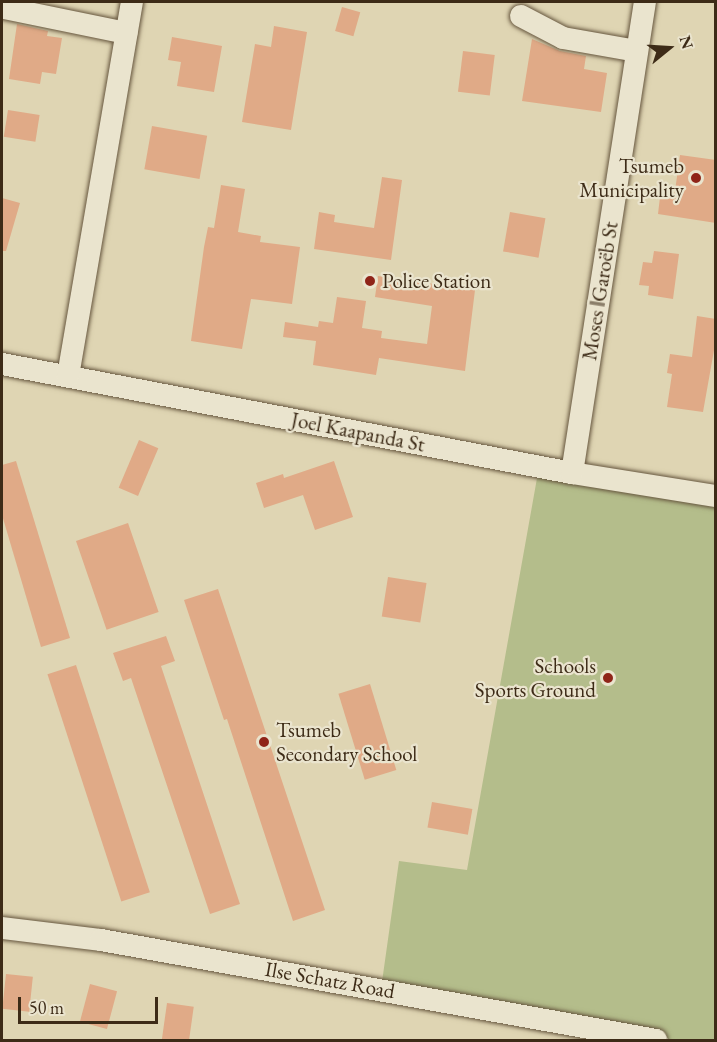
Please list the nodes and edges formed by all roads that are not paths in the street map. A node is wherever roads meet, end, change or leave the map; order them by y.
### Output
1 (132, 2) edge
2 (645, 2) edge
3 (4, 8) dead end
4 (521, 16) dead end
5 (126, 33) junction
6 (637, 51) junction
7 (2, 364) edge
8 (68, 376) junction
9 (572, 473) junction
10 (716, 496) edge
11 (2, 928) edge
12 (591, 1035) edge
13 (656, 1041) edge

1 - 5 street
2 - 6 street, Moses ǁGaroëb St
3 - 5 street
4 - 6 street
5 - 8 street
6 - 9 street, Moses ǁGaroëb St
7 - 8 street, Joel Kaapanda St
8 - 9 street, Joel Kaapanda St
9 - 10 street, Joel Kaapanda St
11 - 12 street, Ilse Schatz Road
12 - 13 street, Ilse Schatz Road

